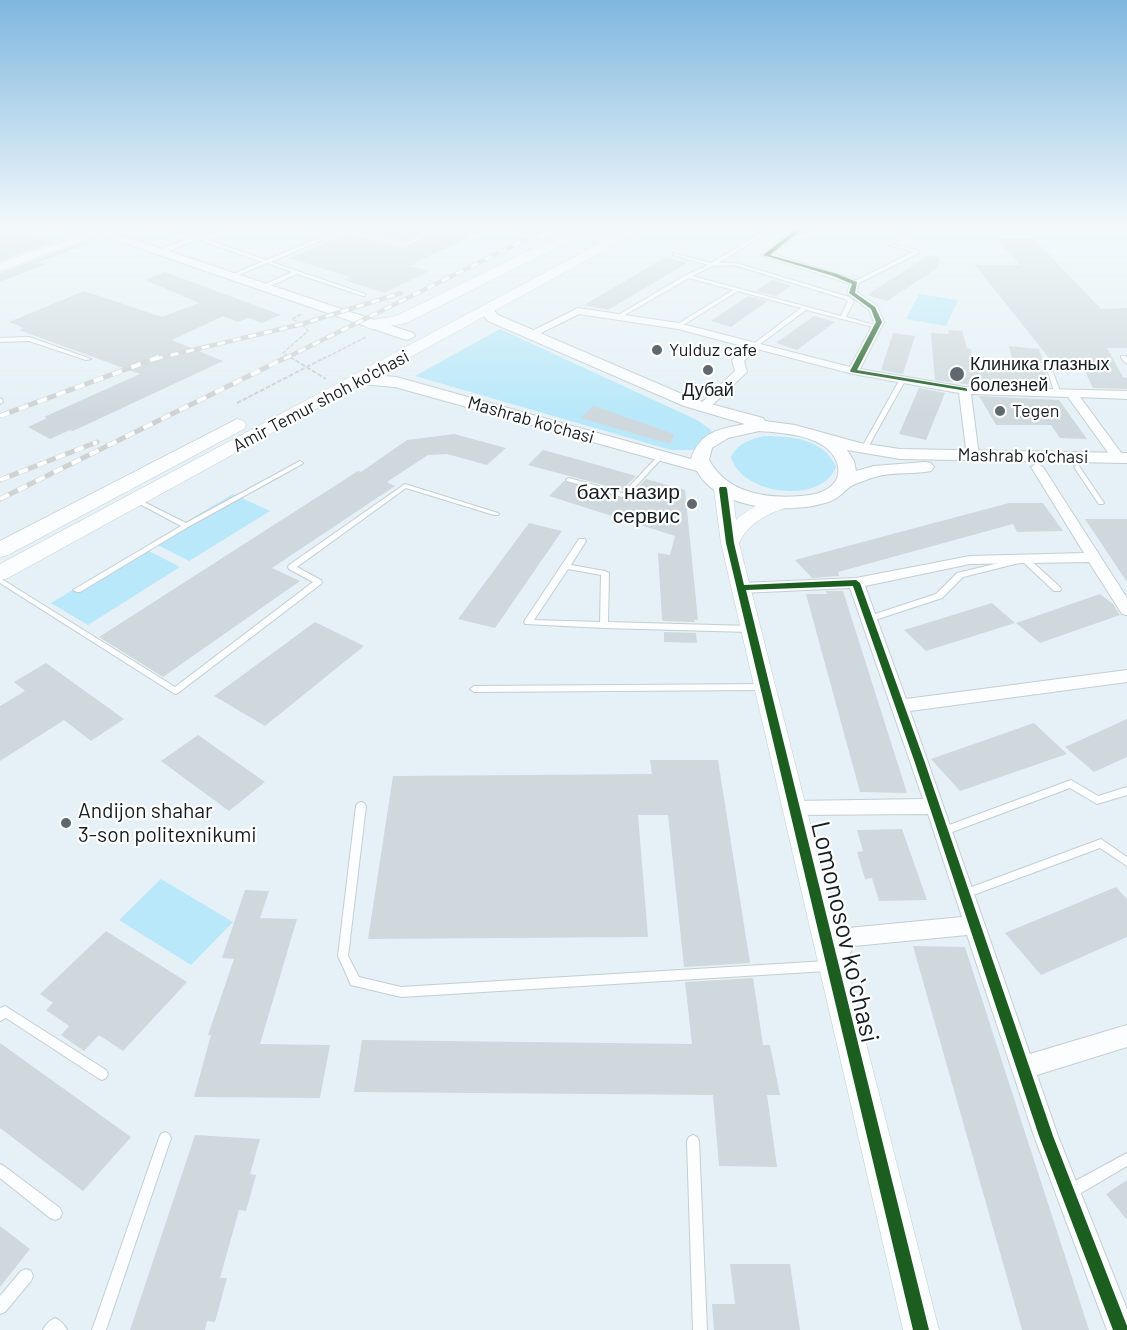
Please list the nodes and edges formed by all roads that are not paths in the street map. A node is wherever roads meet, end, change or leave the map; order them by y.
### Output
1 (264, 289) edge
2 (346, 289) edge
3 (451, 289) edge
4 (463, 289) edge
5 (502, 289) edge
6 (525, 289) edge
7 (666, 289) edge
8 (738, 289) joint
9 (817, 289) edge
10 (853, 289) edge
11 (363, 295) dead end
12 (806, 307) junction
13 (488, 312) junction
14 (616, 318) junction
15 (843, 318) junction
16 (378, 326) junction
17 (678, 326) junction
18 (876, 327) junction
19 (531, 334) junction
20 (408, 336) junction
21 (0, 339) edge
22 (754, 346) junction
23 (88, 359) dead end
24 (1003, 361) dead end
25 (854, 371) junction
26 (360, 379) junction
27 (903, 379) junction
28 (965, 390) junction
29 (1058, 394) junction
30 (1072, 394) junction
31 (1127, 395) edge
32 (703, 407) junction
33 (782, 427) junction
34 (814, 435) junction
35 (864, 449) junction
36 (661, 456) junction
37 (973, 456) junction
38 (1124, 461) edge
39 (300, 464) dead end
40 (701, 467) junction
41 (1037, 467) junction
42 (1077, 467) junction
43 (569, 480) dead end
44 (845, 482) junction
45 (723, 489) junction
46 (136, 500) junction
47 (1101, 502) dead end
48 (779, 504) junction
49 (496, 514) dead end
50 (186, 526) junction
51 (582, 541) dead end
52 (730, 543) junction
53 (0, 550) edge
54 (1094, 557) junction
55 (1024, 559) junction
56 (566, 566) junction
57 (0, 573) edge
58 (0, 580) edge
59 (856, 583) junction
60 (741, 588) junction
61 (1057, 589) dead end
62 (77, 590) dead end
63 (1127, 610) edge
64 (869, 619) junction
65 (604, 625) junction
66 (751, 629) junction
67 (1127, 676) edge
68 (764, 687) junction
69 (474, 689) dead end
70 (900, 706) junction
71 (1127, 791) edge
72 (361, 806) dead end
73 (935, 806) junction
74 (794, 808) junction
75 (944, 831) junction
76 (1127, 862) edge
77 (965, 894) junction
78 (976, 926) junction
79 (831, 965) junction
80 (0, 1016) edge
81 (1127, 1036) edge
82 (1023, 1068) junction
83 (102, 1074) dead end
84 (165, 1138) dead end
85 (693, 1141) dead end
86 (1127, 1159) edge
87 (0, 1170) edge
88 (1068, 1193) junction
89 (55, 1213) dead end
90 (26, 1276) dead end
91 (0, 1307) edge
92 (50, 1330) edge
93 (60, 1330) edge
94 (99, 1330) edge
95 (700, 1330) edge
96 (921, 1330) edge
97 (1121, 1330) edge

1 - 16 main road
2 - 11 lane
3 - 16 main road
4 - 16 main road
5 - 20 main road, Amir Temur shoh ko'chasi
6 - 13 main road, Amir Temur shoh ko'chasi
7 - 14 lane
8 - 12 lane
8 - 17 lane
9 - 15 lane
10 - 18 street
12 - 15 lane
12 - 22 lane
13 - 19 main road, Mashrab ko'chasi
13 - 26 main road, Amir Temur shoh ko'chasi
14 - 17 street
14 - 19 street
15 - 18 lane
16 - 20 main road
17 - 22 street
18 - 25 street
19 - 32 main road, Mashrab ko'chasi
20 - 53 main road, Amir Temur shoh ko'chasi
21 - 23 lane
22 - 25 street
22 - 32 street
24 - 29 lane
25 - 27 street
26 - 36 main road, Mashrab ko'chasi
26 - 46 main road, Amir Temur shoh ko'chasi
27 - 28 street
27 - 35 lane
28 - 29 street
28 - 37 street
29 - 30 street
30 - 31 street
30 - 38 street
32 - 33 main road, Mashrab ko'chasi
33 - 34 main road, Mashrab ko'chasi
33 - 40 main road, Mashrab ko'chasi
34 - 35 main road, Mashrab ko'chasi
34 - 44 main road, Mashrab ko'chasi
35 - 37 main road, Mashrab ko'chasi
36 - 40 main road, Mashrab ko'chasi
36 - 43 lane
37 - 38 main road, Mashrab ko'chasi
38 - 42 main road, Mashrab ko'chasi
39 - 50 lane
40 - 45 main road, Mashrab ko'chasi
41 - 42 main road, Mashrab ko'chasi
41 - 44 main road, Mashrab ko'chasi
41 - 54 street
42 - 47 lane
44 - 48 main road, Mashrab ko'chasi
45 - 48 main road, Mashrab ko'chasi
45 - 52 street, Lomonosov koʻchasi
46 - 50 lane
46 - 57 main road, Amir Temur shoh ko'chasi
48 - 52 street
49 - 58 lane
50 - 62 lane
51 - 56 lane
52 - 60 street, Lomonosov koʻchasi
54 - 55 street
54 - 63 street
55 - 59 street
55 - 61 lane
55 - 64 lane
56 - 65 lane
56 - 65 lane
59 - 60 street
59 - 64 street
60 - 66 street, Lomonosov koʻchasi
64 - 70 street
65 - 66 lane
66 - 68 street, Lomonosov koʻchasi
67 - 70 street
68 - 69 lane
68 - 74 street, Lomonosov koʻchasi
70 - 73 street
71 - 75 lane
72 - 79 lane
73 - 74 street
73 - 75 street
74 - 79 street, Lomonosov koʻchasi
75 - 77 street
76 - 77 lane
77 - 78 street
78 - 79 street
78 - 82 street
79 - 96 street, Lomonosov koʻchasi
80 - 83 lane
81 - 82 street
82 - 88 street
84 - 94 lane
85 - 95 lane
86 - 88 lane
87 - 89 lane
88 - 97 street
90 - 91 lane
92 - 93 lane

